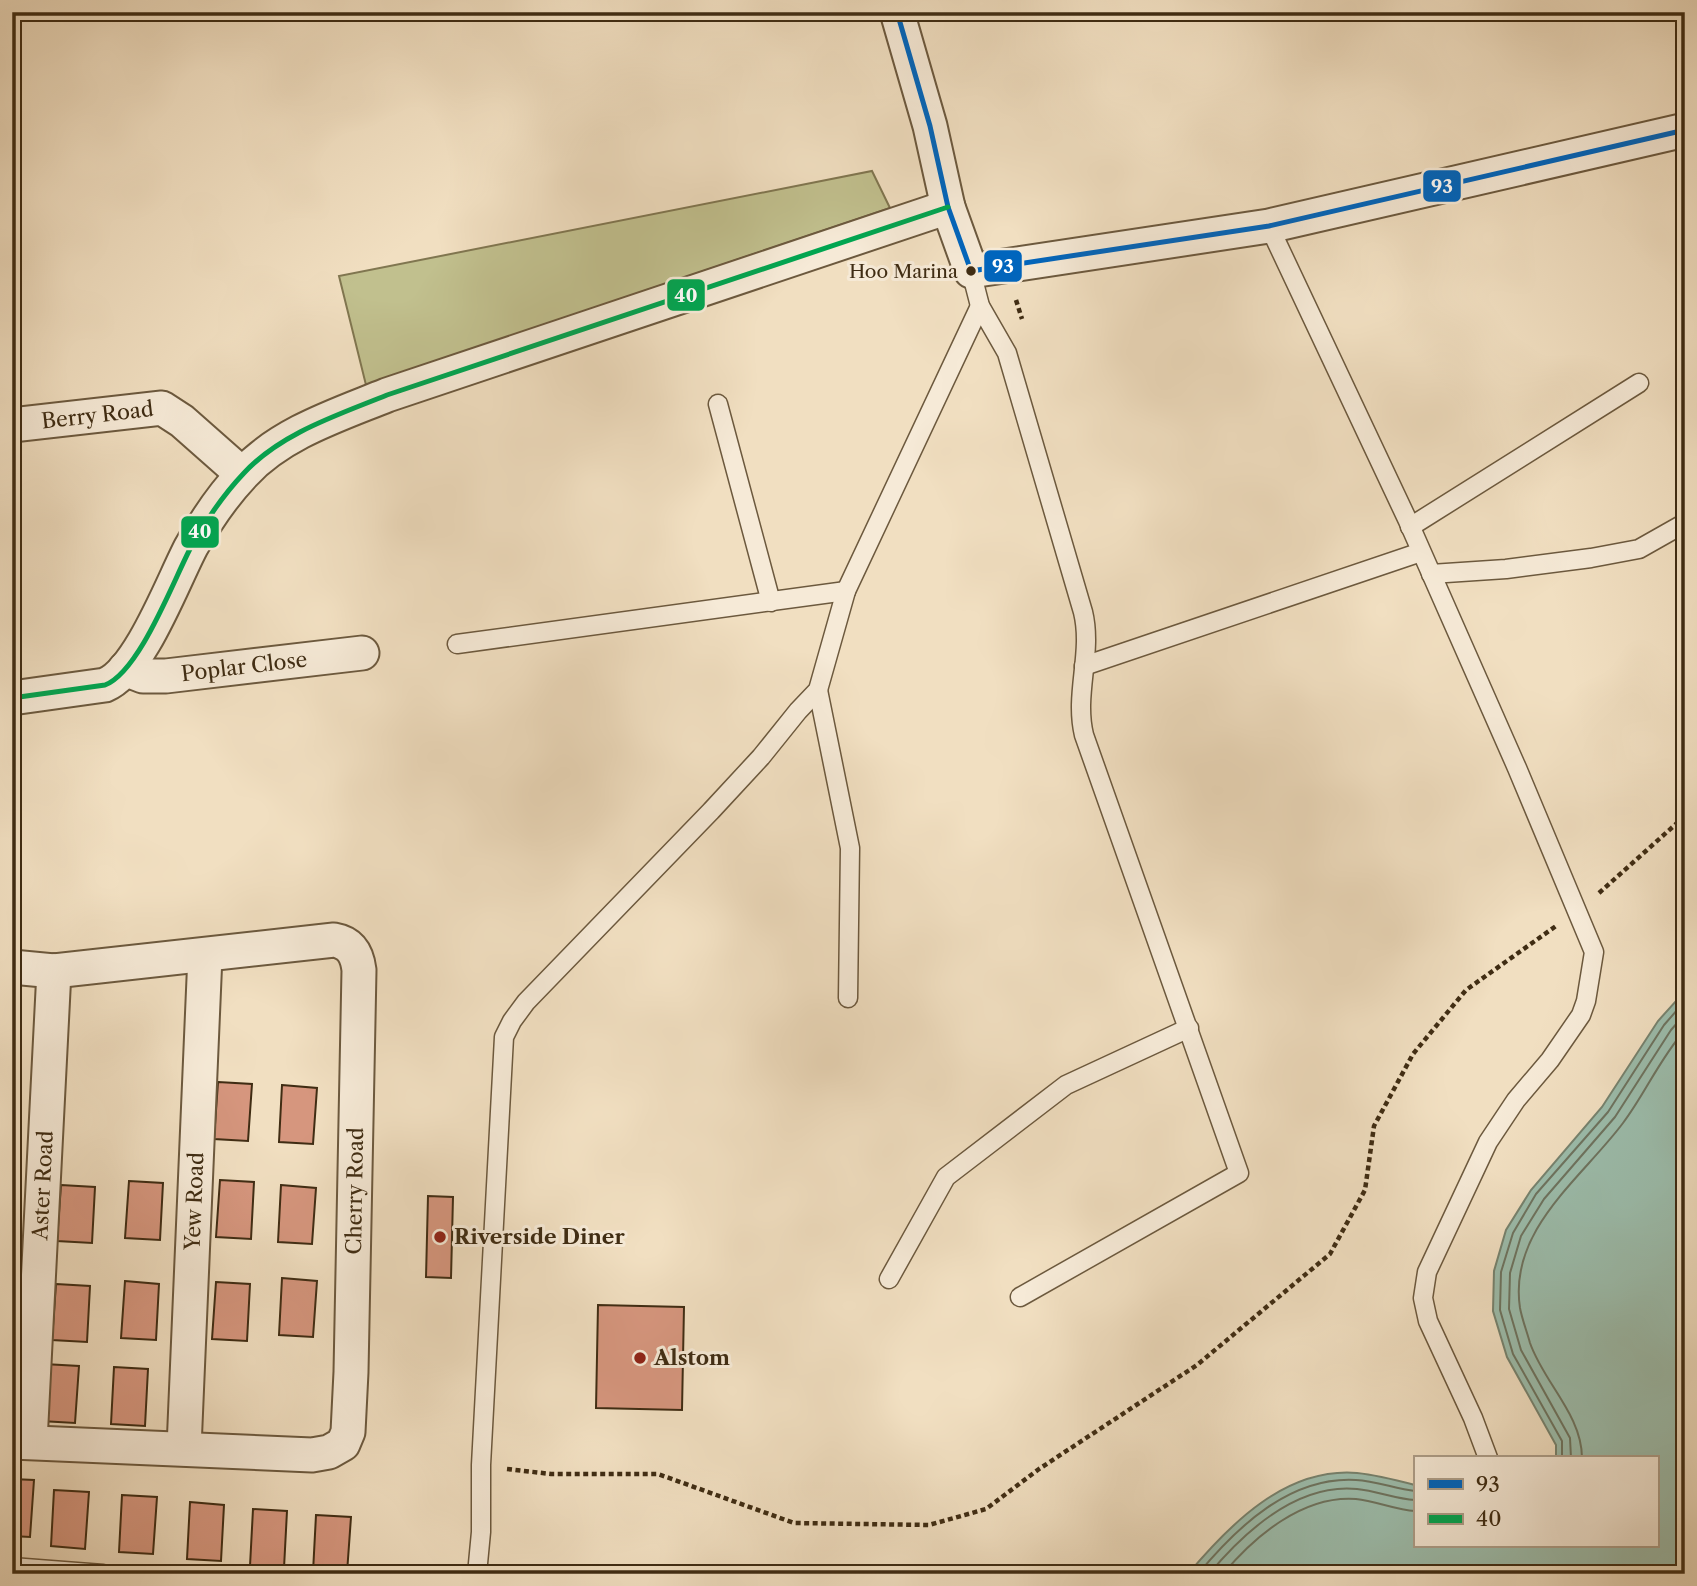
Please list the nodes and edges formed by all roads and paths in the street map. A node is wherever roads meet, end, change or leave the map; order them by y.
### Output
1 (897, 12) edge
2 (1685, 130) edge
3 (948, 207) junction
4 (1269, 226) junction
5 (971, 271) junction
6 (980, 306) junction
7 (1639, 383) dead end
8 (718, 404) dead end
9 (12, 425) edge
10 (242, 474) junction
11 (1685, 523) edge
12 (1410, 527) junction
13 (1421, 552) junction
14 (1431, 574) junction
15 (846, 591) junction
16 (771, 602) junction
17 (457, 644) dead end
18 (362, 653) dead end
19 (1084, 666) junction
20 (125, 669) junction
21 (818, 690) junction
22 (12, 698) edge
23 (1685, 812) edge
24 (1578, 910) junction
25 (205, 955) junction
26 (12, 967) edge
27 (54, 971) junction
28 (848, 998) dead end
29 (1189, 1028) junction
30 (889, 1279) dead end
31 (1020, 1297) dead end
32 (21, 1442) edge
33 (184, 1448) junction
34 (1487, 1456) edge
35 (481, 1465) junction
36 (12, 1567) edge
37 (103, 1574) edge
38 (477, 1574) edge

1 - 3 street
2 - 4 street
3 - 5 street
3 - 10 street
4 - 5 street
4 - 12 lane
5 - 6 lane
6 - 15 lane
6 - 19 lane
7 - 12 lane
8 - 16 lane
9 - 10 street, Berry Road
10 - 20 street
11 - 14 lane
12 - 13 lane
13 - 14 lane
13 - 19 lane
14 - 24 lane
15 - 16 lane
15 - 21 lane
16 - 17 lane
18 - 20 street, Poplar Close
19 - 29 lane
20 - 22 street
21 - 28 lane
21 - 35 lane
23 - 24 path
24 - 34 lane
24 - 35 path
25 - 27 street, Cherry Road
25 - 33 street, Yew Road
25 - 33 street, Cherry Road
26 - 27 street, Cherry Road
27 - 32 street, Aster Road
29 - 30 lane
29 - 31 lane
32 - 33 street, Cherry Road
35 - 38 lane
36 - 37 lane

